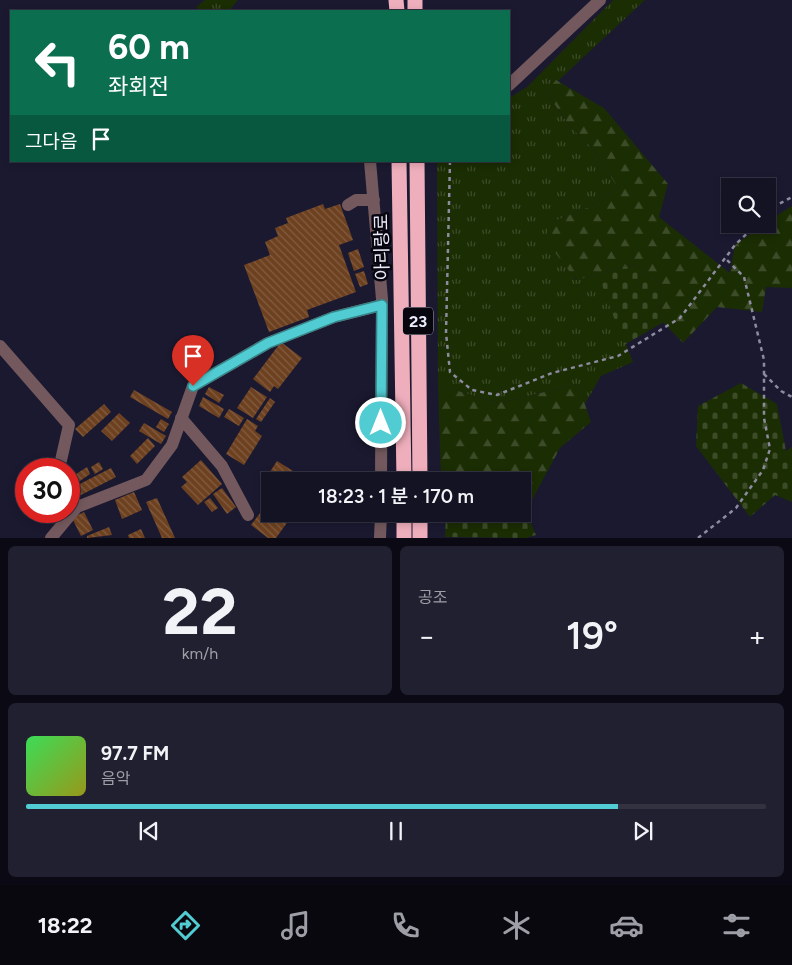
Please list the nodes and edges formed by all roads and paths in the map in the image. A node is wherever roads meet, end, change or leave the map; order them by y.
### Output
1 (600, 0) edge
2 (510, 84) edge
3 (370, 162) edge
4 (399, 162) edge
5 (417, 162) edge
6 (450, 162) edge
7 (792, 197) edge
8 (374, 200) junction
9 (348, 205) dead end
10 (776, 206) edge
11 (749, 233) edge
12 (725, 258) junction
13 (382, 305) junction
14 (0, 346) edge
15 (764, 374) junction
16 (792, 397) edge
17 (181, 418) junction
18 (62, 458) edge
19 (381, 472) edge
20 (404, 472) edge
21 (420, 472) edge
22 (80, 506) edge
23 (248, 515) dead end
24 (380, 522) edge
25 (404, 522) edge
26 (420, 522) edge
27 (64, 523) edge
28 (51, 538) edge
29 (380, 538) edge
30 (404, 538) edge
31 (420, 538) edge
32 (698, 538) edge

1 - 2 street
3 - 8 street
4 - 20 highway, 아리랑로 / 23
5 - 21 highway, 아리랑로 / 23
6 - 12 path
7 - 10 path
8 - 9 street
8 - 13 street
11 - 12 path
12 - 15 path
13 - 17 street
13 - 19 street
14 - 18 street
15 - 16 path
15 - 32 path
17 - 22 street
17 - 23 street
24 - 29 street
25 - 30 highway
26 - 31 highway
27 - 28 street

